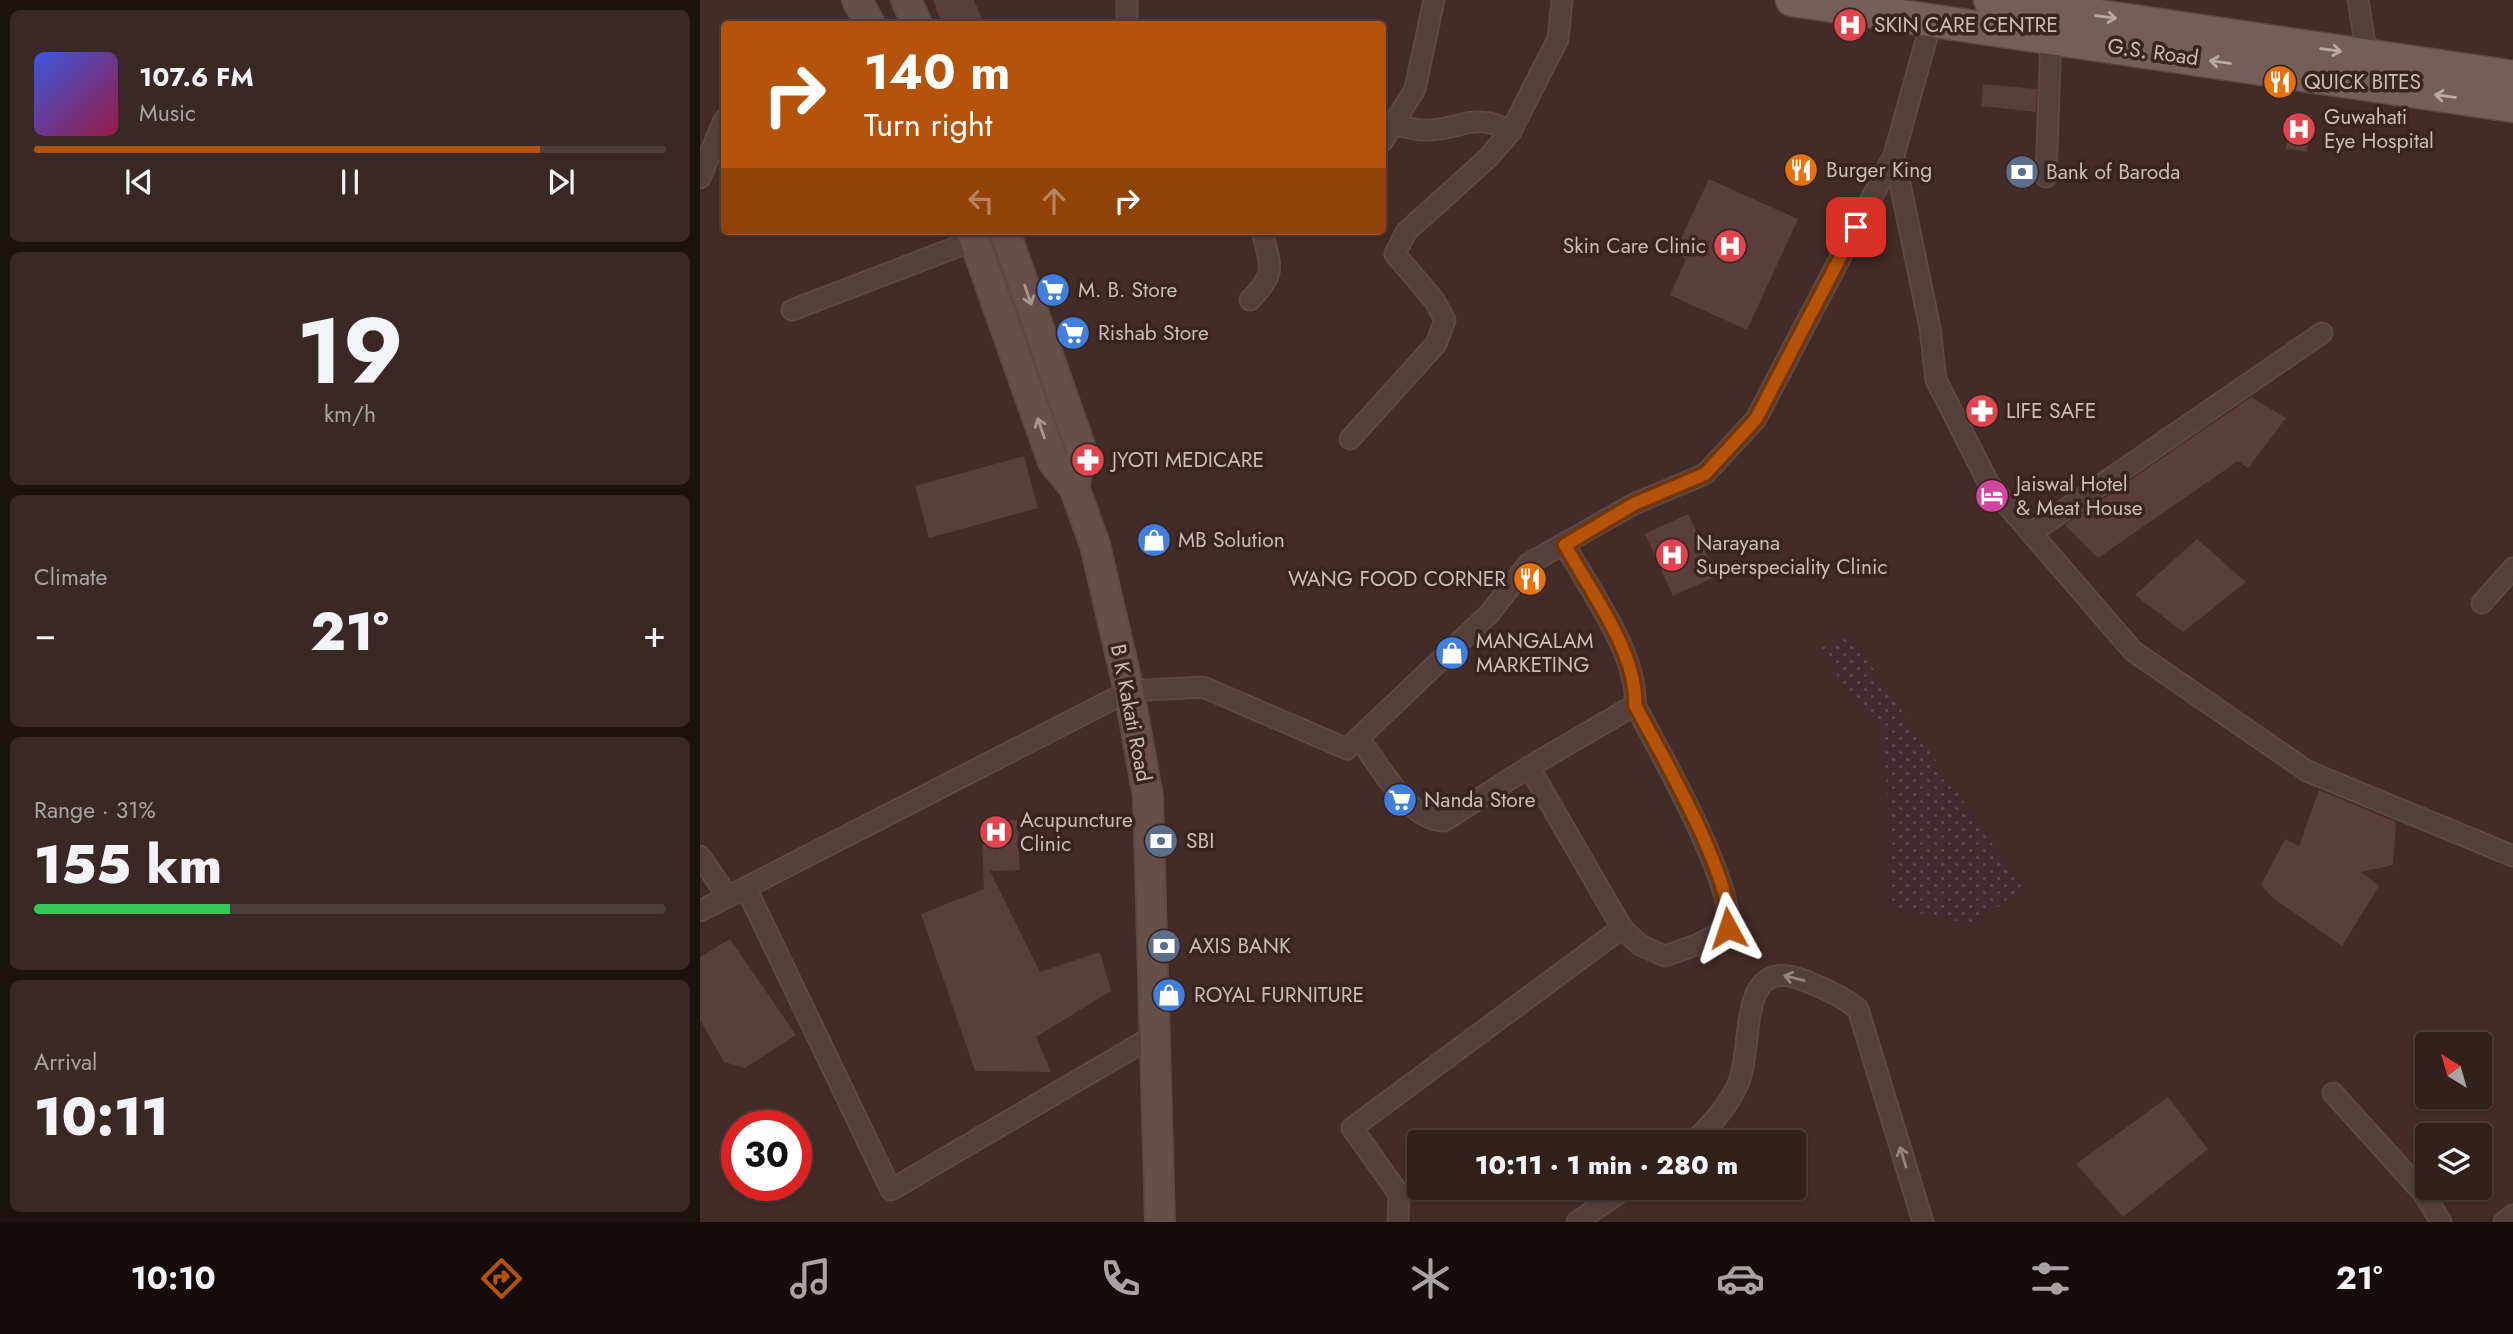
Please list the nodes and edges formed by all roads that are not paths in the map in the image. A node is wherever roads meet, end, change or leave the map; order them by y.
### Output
1 (857, 0) edge
2 (906, 0) edge
3 (1127, 0) edge
4 (1434, 0) edge
5 (1562, 0) edge
6 (1792, 0) edge
7 (1990, 0) edge
8 (2358, 0) edge
9 (1932, 19) junction
10 (868, 21) edge
11 (916, 21) edge
12 (1127, 21) edge
13 (2051, 37) junction
14 (2367, 56) junction
15 (2513, 77) edge
16 (2513, 106) edge
17 (1394, 125) junction
18 (721, 127) edge
19 (1511, 131) junction
20 (1386, 136) edge
21 (1894, 155) junction
22 (2046, 177) dead end
23 (700, 178) edge
24 (973, 235) edge
25 (1006, 235) edge
26 (1263, 235) edge
27 (1250, 300) dead end
28 (792, 310) dead end
29 (2322, 333) dead end
30 (1350, 439) dead end
31 (1074, 487) junction
32 (2031, 533) junction
33 (1565, 545) junction
34 (2513, 568) edge
35 (2482, 603) dead end
36 (1129, 691) junction
37 (1635, 705) junction
38 (1360, 740) junction
39 (1529, 767) junction
40 (700, 856) edge
41 (2513, 856) edge
42 (746, 888) junction
43 (728, 897) junction
44 (700, 911) edge
45 (1622, 928) junction
46 (1155, 1035) junction
47 (2333, 1093) dead end
48 (1706, 1130) edge
49 (1609, 1200) edge
50 (2513, 1215) edge
51 (1160, 1222) edge
52 (1398, 1222) edge
53 (1577, 1222) edge
54 (1923, 1222) edge
55 (2441, 1222) edge
56 (2504, 1222) edge

1 - 10 main road
2 - 11 main road
3 - 12 street
4 - 17 street
5 - 19 street
6 - 9 main road, G.S. Road
7 -> 14 main road, G.S. Road
8 - 14 street
9 - 13 main road, G.S. Road
9 - 21 street
16 -> 13 main road, G.S. Road
13 - 22 street
14 - 15 main road, G.S. Road
17 - 19 street
17 - 20 street
18 - 23 street
19 - 30 street
21 - 32 street
21 - 33 street
24 - 28 street
31 -> 24 main road, B K Kakati Road
25 -> 31 main road
26 - 27 street
29 - 32 street
31 - 36 main road, B K Kakati Road
32 - 41 street
33 - 37 street
33 - 38 street
34 - 35 street
36 - 38 street
36 - 42 street
36 - 46 main road, B K Kakati Road
37 - 39 street
37 - 45 street
38 - 39 street
39 - 45 street
40 - 43 street
42 - 43 street
42 - 46 street
43 - 44 street
45 - 52 street
46 - 51 main road, B K Kakati Road
47 - 55 street
54 -> 48 street
49 - 53 street
50 - 56 street

